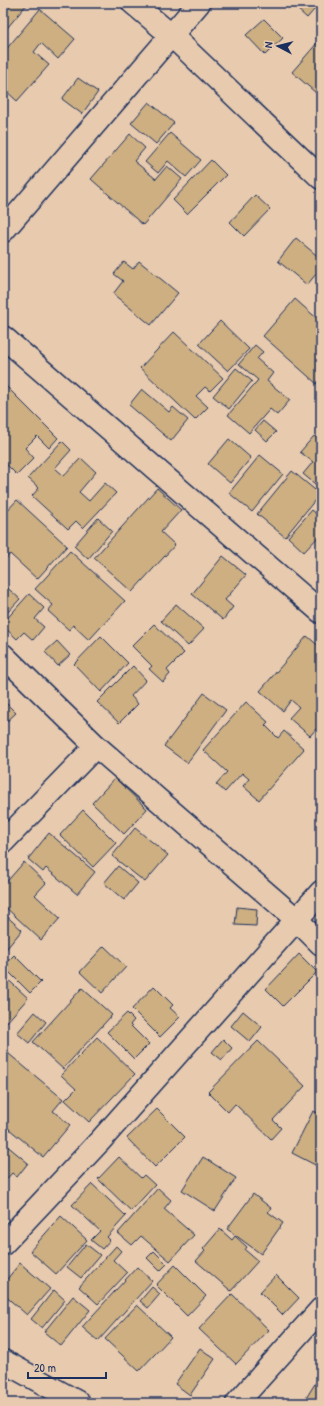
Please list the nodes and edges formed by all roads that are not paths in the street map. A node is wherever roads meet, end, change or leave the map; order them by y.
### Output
1 (133, 3) edge
2 (199, 3) edge
3 (172, 36) junction
4 (321, 178) edge
5 (3, 231) edge
6 (3, 337) edge
7 (321, 612) edge
8 (3, 655) edge
9 (96, 746) junction
10 (3, 842) edge
11 (321, 892) edge
12 (296, 919) junction
13 (321, 944) edge
14 (3, 1244) edge
15 (321, 1309) edge
16 (3, 1361) edge
17 (79, 1403) edge
18 (237, 1403) edge

1 - 3 street
2 - 3 street
3 - 4 street
3 - 5 street
6 - 7 street
8 - 9 street
9 - 10 street
9 - 12 street
11 - 12 street
12 - 13 street
12 - 14 street
15 - 18 street
16 - 17 street

